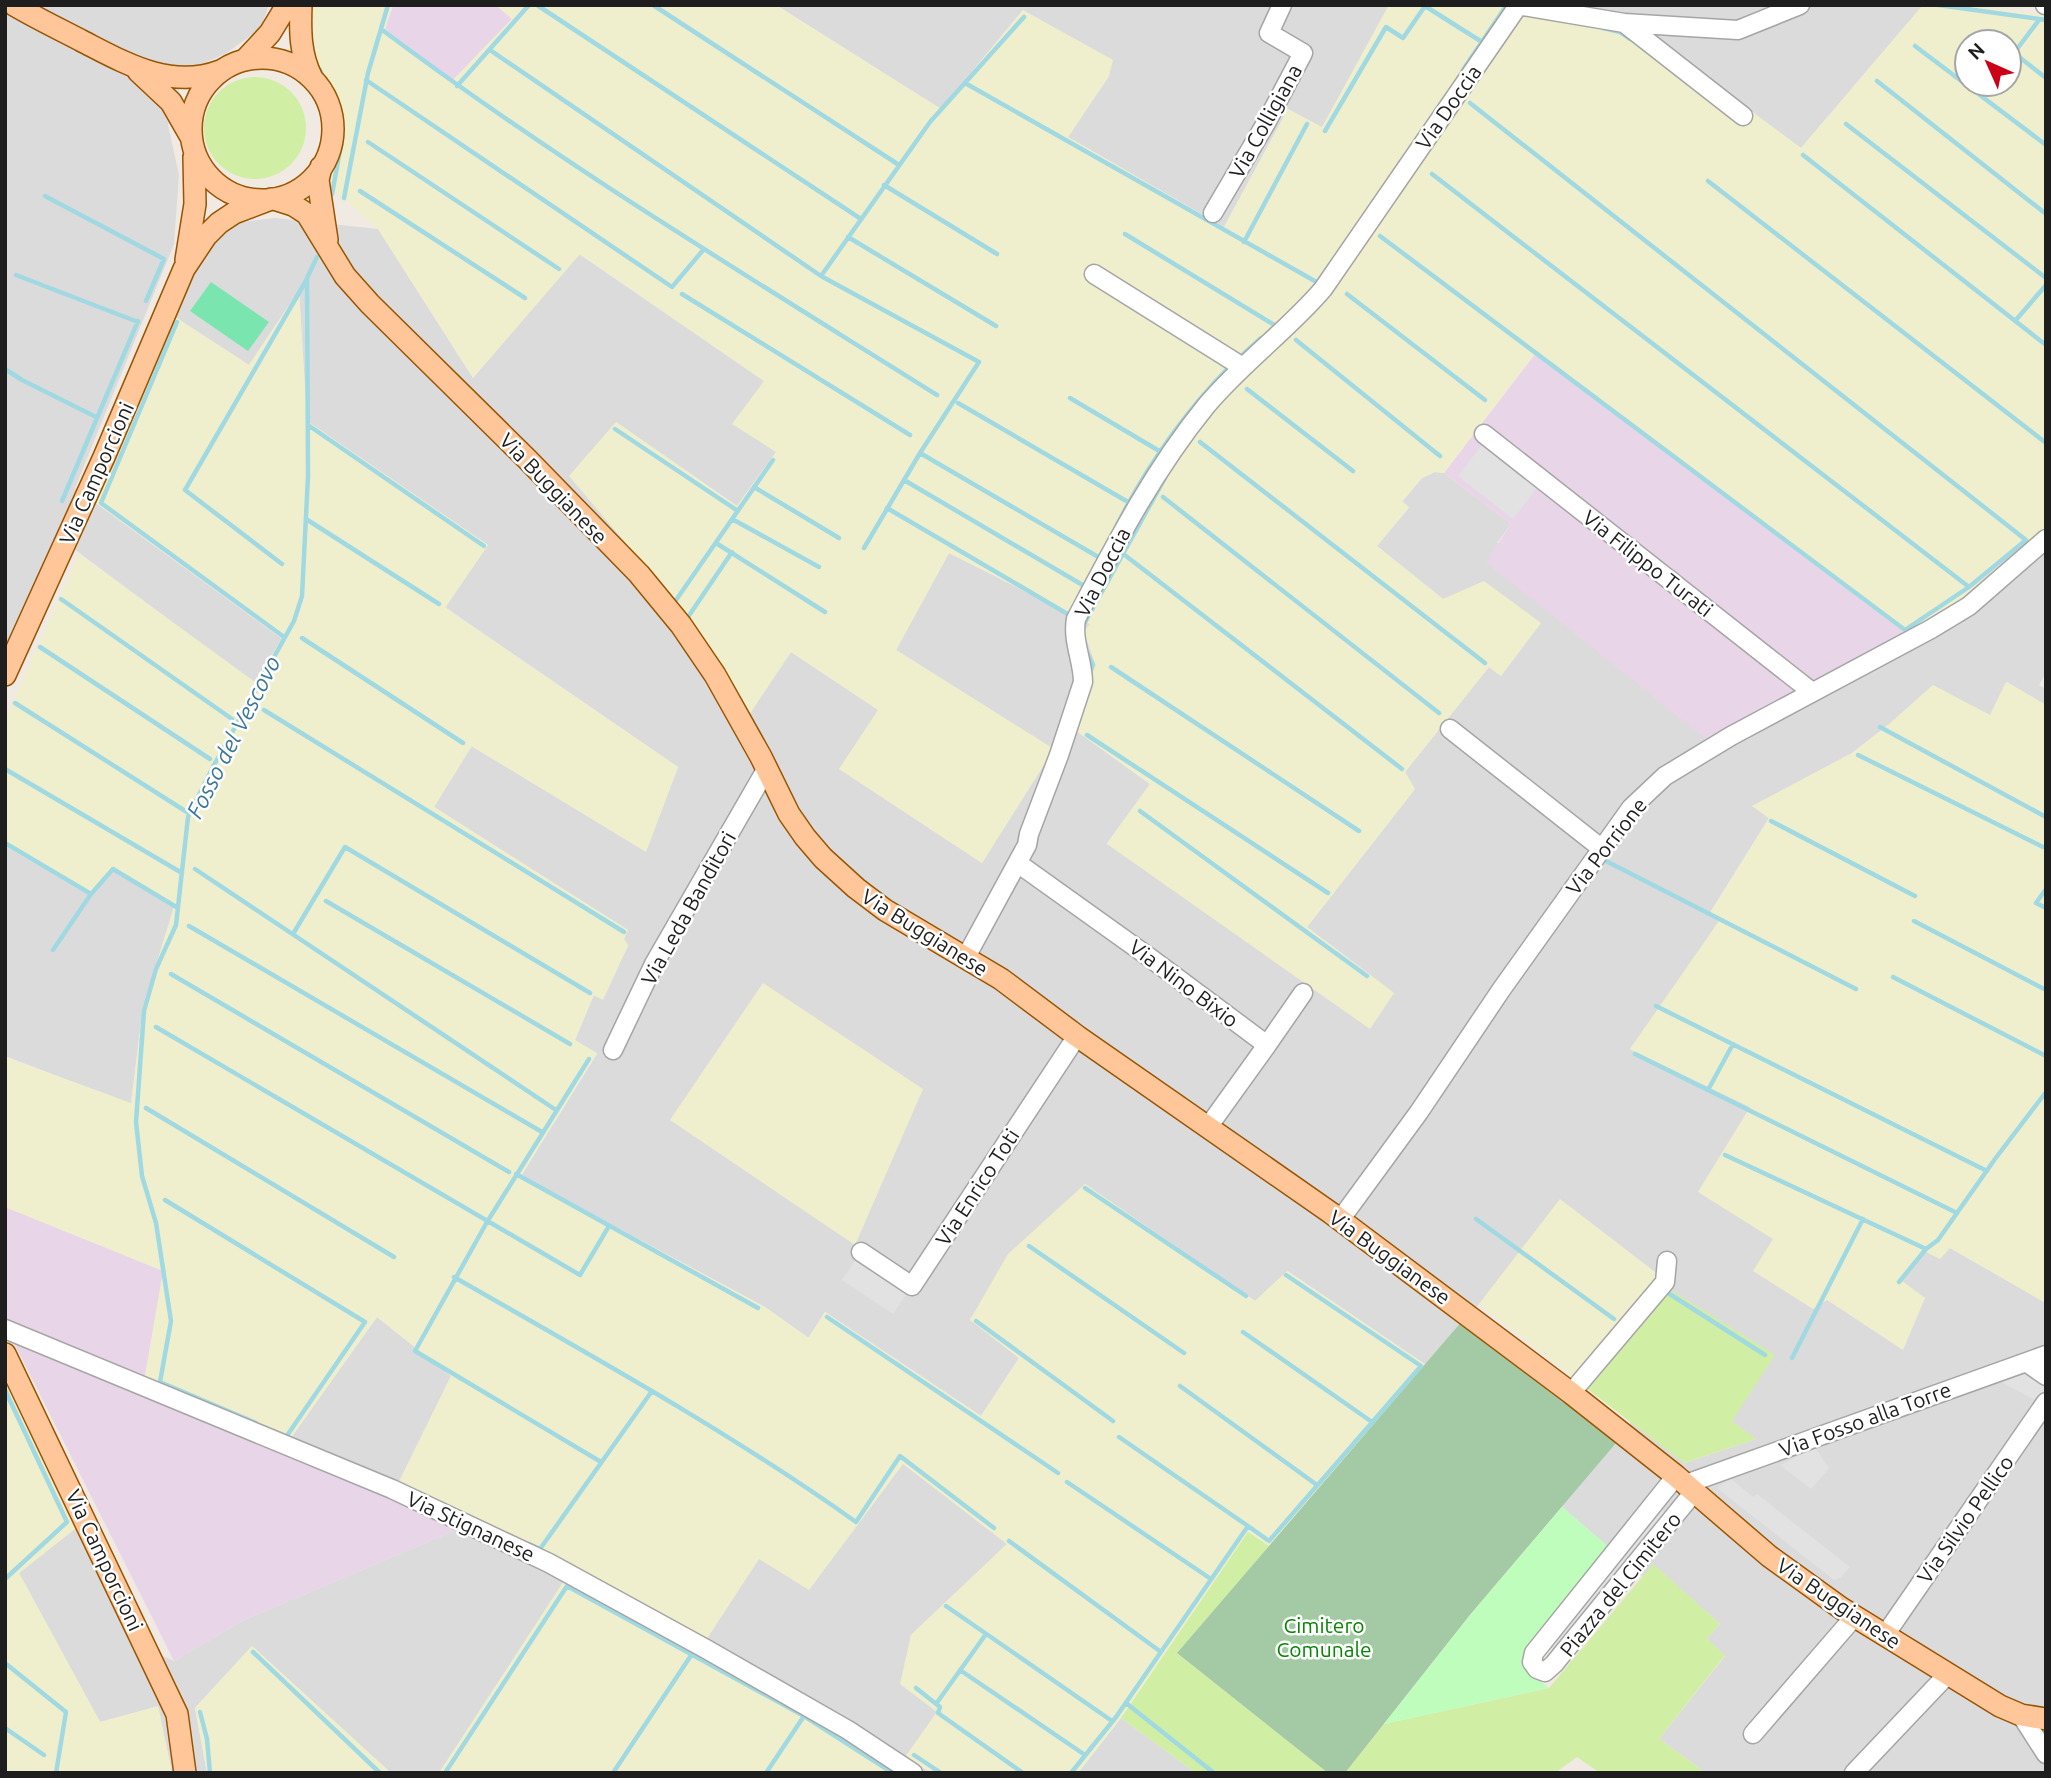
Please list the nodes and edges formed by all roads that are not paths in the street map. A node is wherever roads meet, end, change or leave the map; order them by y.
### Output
1 (14, 5) edge
2 (287, 5) edge
3 (301, 5) edge
4 (1282, 5) edge
5 (1800, 5) edge
6 (1518, 6) edge
7 (1624, 23) junction
8 (244, 60) junction
9 (136, 69) junction
10 (222, 70) junction
11 (313, 80) junction
12 (1743, 116) dead end
13 (193, 143) junction
14 (321, 167) junction
15 (272, 199) junction
16 (1213, 213) dead end
17 (328, 246) junction
18 (184, 269) junction
19 (1094, 274) dead end
20 (1241, 366) junction
21 (1484, 434) dead end
22 (2046, 539) edge
23 (5, 675) edge
24 (1812, 692) junction
25 (1450, 729) dead end
26 (767, 768) junction
27 (1601, 848) junction
28 (1018, 864) junction
29 (966, 957) junction
30 (1303, 993) dead end
31 (1077, 1036) junction
32 (1267, 1045) junction
33 (613, 1050) dead end
34 (1208, 1127) junction
35 (1340, 1220) junction
36 (861, 1252) dead end
37 (1667, 1261) dead end
38 (5, 1329) edge
39 (5, 1354) edge
40 (2046, 1355) edge
41 (2026, 1362) junction
42 (2046, 1376) edge
43 (1571, 1394) junction
44 (2046, 1402) edge
45 (1685, 1484) junction
46 (1855, 1616) junction
47 (1885, 1635) junction
48 (1947, 1675) junction
49 (2039, 1719) edge
50 (1754, 1734) dead end
51 (2046, 1754) edge
52 (185, 1773) edge
53 (913, 1773) edge
54 (1854, 1773) edge

1 - 9 main road
2 - 8 main road
3 - 11 main road
4 - 16 street, Via Colligiana
5 - 7 street
6 - 7 street
6 - 20 street, Via Doccia
7 - 12 street
8 - 10 main road
8 - 11 main road
9 - 10 main road
9 - 13 main road
10 - 13 main road
11 - 14 main road
13 - 15 main road
13 - 18 main road
14 - 15 main road
14 - 17 main road
15 - 17 main road, Via Buggianese
15 - 18 main road
17 - 26 main road, Via Buggianese
18 - 23 main road, Via Camporcioni
19 - 20 street
20 - 28 street, Via Doccia
21 - 24 street, Via Filippo Turati
22 - 24 street, Via Porrione
24 - 27 street, Via Porrione
25 - 27 street
26 - 29 main road, Via Buggianese
26 - 33 street, Via Leda Banditori
27 - 35 street, Via Porrione
28 - 29 street, Via Doccia
28 - 32 street, Via Nino Bixio
29 - 31 main road, Via Buggianese
30 - 32 street
31 - 34 main road, Via Buggianese
31 - 36 street, Via Enrico Toti
32 - 34 street
34 - 35 main road, Via Buggianese
35 - 43 main road, Via Buggianese
37 - 43 street
38 - 53 street, Via Stignanese
39 - 52 main road, Via Camporcioni
40 - 41 street, Via Fosso alla Torre
41 - 42 street
41 - 45 street, Via Fosso alla Torre
43 - 45 main road, Via Buggianese
44 - 47 street, Via Silvio Pellico
45 - 45 street, Piazza del Cimitero
45 - 46 main road, Via Buggianese
46 - 47 main road, Via Buggianese
46 - 50 street
47 - 48 main road, Via Buggianese
48 - 49 main road, Via Buggianese
48 - 54 street
49 - 51 street

